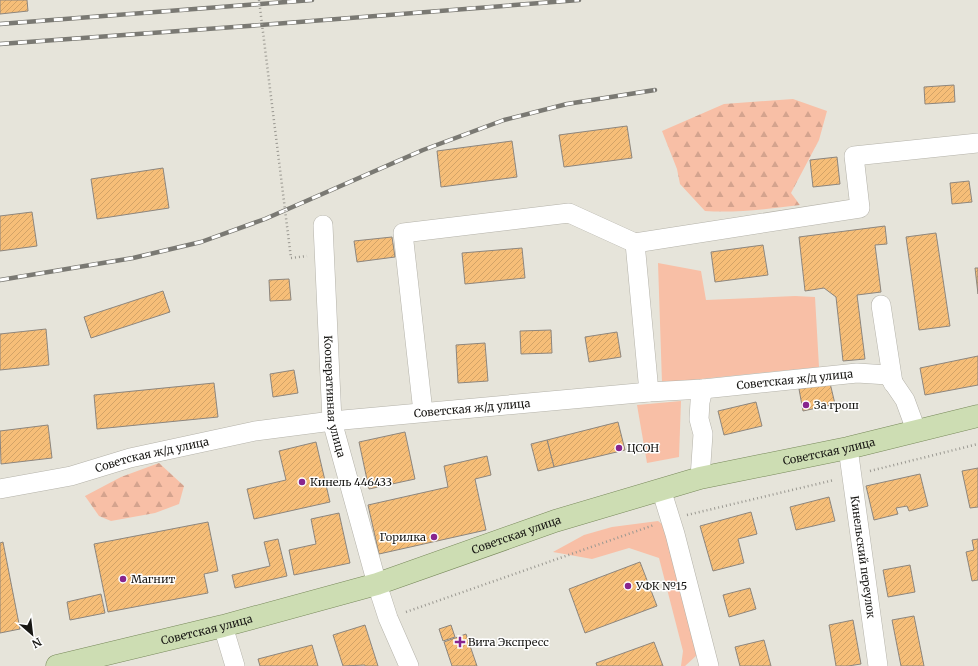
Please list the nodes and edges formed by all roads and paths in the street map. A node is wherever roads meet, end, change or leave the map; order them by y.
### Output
1 (259, 0) edge
2 (978, 143) edge
3 (323, 225) dead end
4 (635, 243) junction
5 (320, 257) junction
6 (881, 305) dead end
7 (893, 383) junction
8 (703, 389) junction
9 (649, 392) junction
10 (422, 412) junction
11 (978, 416) edge
12 (332, 421) junction
13 (916, 430) junction
14 (848, 448) junction
15 (700, 478) junction
16 (0, 489) edge
17 (661, 489) junction
18 (377, 584) junction
19 (223, 626) junction
20 (70, 665) edge
21 (235, 666) edge
22 (409, 666) edge
23 (709, 666) edge
24 (878, 666) edge

1 - 5 path, bridge
2 - 4 street
3 - 5 street, Кооперативная улица
4 - 9 street
4 - 10 street
5 - 12 street, Кооперативная улица
6 - 7 street
7 - 8 street, Советская ж/д улица
7 - 13 street, Советская ж/д улица
8 - 9 street, Советская ж/д улица
8 - 15 street
9 - 10 street, Советская ж/д улица
10 - 12 street, Советская ж/д улица
11 - 13 main road, Советская улица
12 - 16 street, Советская ж/д улица
12 - 18 street, Кооперативная улица
13 - 14 main road, Советская улица
14 - 15 main road, Советская улица
14 - 24 street, Кинельский переулок
15 - 17 main road, Советская улица
17 - 18 main road, Советская улица
17 - 23 street
18 - 19 main road, Советская улица
18 - 22 street, Кооперативная улица
19 - 20 main road, Советская улица
19 - 21 street

